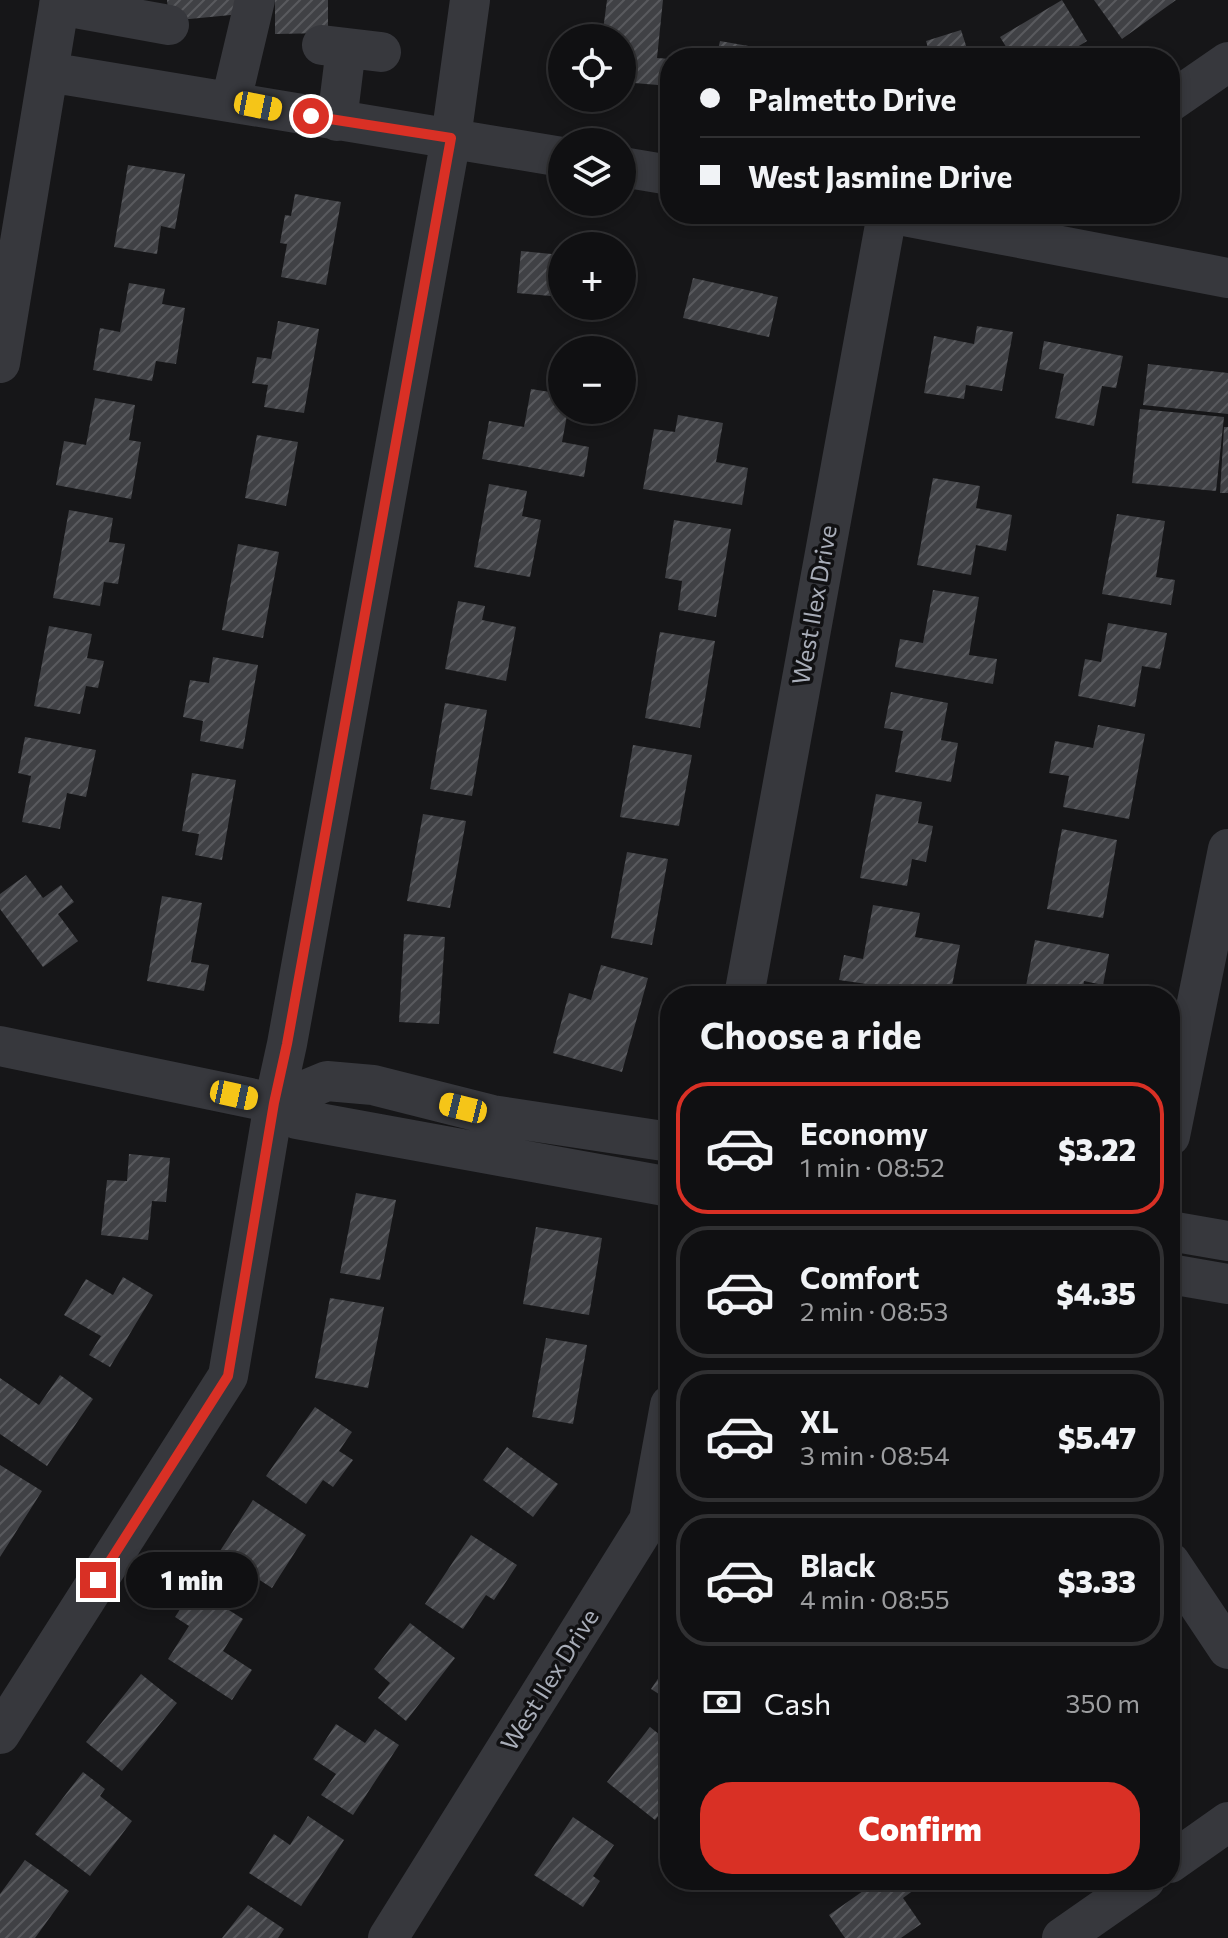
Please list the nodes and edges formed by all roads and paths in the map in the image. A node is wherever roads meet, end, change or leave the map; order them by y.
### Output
1 (255, 0) edge
2 (470, 0) edge
3 (59, 3) edge
4 (169, 25) dead end
5 (350, 48) dead end
6 (1228, 62) edge
7 (48, 72) junction
8 (1180, 95) edge
9 (231, 101) junction
10 (337, 121) junction
11 (451, 138) junction
12 (548, 155) edge
13 (636, 169) edge
14 (660, 173) edge
15 (885, 224) edge
16 (946, 224) edge
17 (1228, 278) edge
18 (0, 363) edge
19 (1228, 849) edge
20 (746, 986) edge
21 (0, 1046) edge
22 (1180, 1087) edge
23 (274, 1103) junction
24 (660, 1140) edge
25 (660, 1185) edge
26 (1180, 1233) edge
27 (1228, 1241) edge
28 (1180, 1276) edge
29 (1228, 1284) edge
30 (660, 1460) edge
31 (1180, 1577) edge
32 (1228, 1649) edge
33 (0, 1734) edge
34 (1228, 1822) edge
35 (1180, 1856) edge
36 (1131, 1890) edge
37 (388, 1938) edge
38 (1062, 1938) edge

1 - 9 street
2 - 11 street
3 - 4 street
3 - 7 street
5 - 10 street
6 - 8 street
7 - 9 street
7 - 18 street
9 - 10 street
10 - 11 street
11 - 12 street
11 - 23 street
13 - 14 street
15 - 20 street, West Ilex Drive
16 - 17 street
19 - 22 street
21 - 23 street
23 - 24 street
23 - 25 street
23 - 33 street
26 - 27 street
28 - 29 street
30 - 37 street, West Ilex Drive
31 - 32 street
34 - 35 street
36 - 38 street

